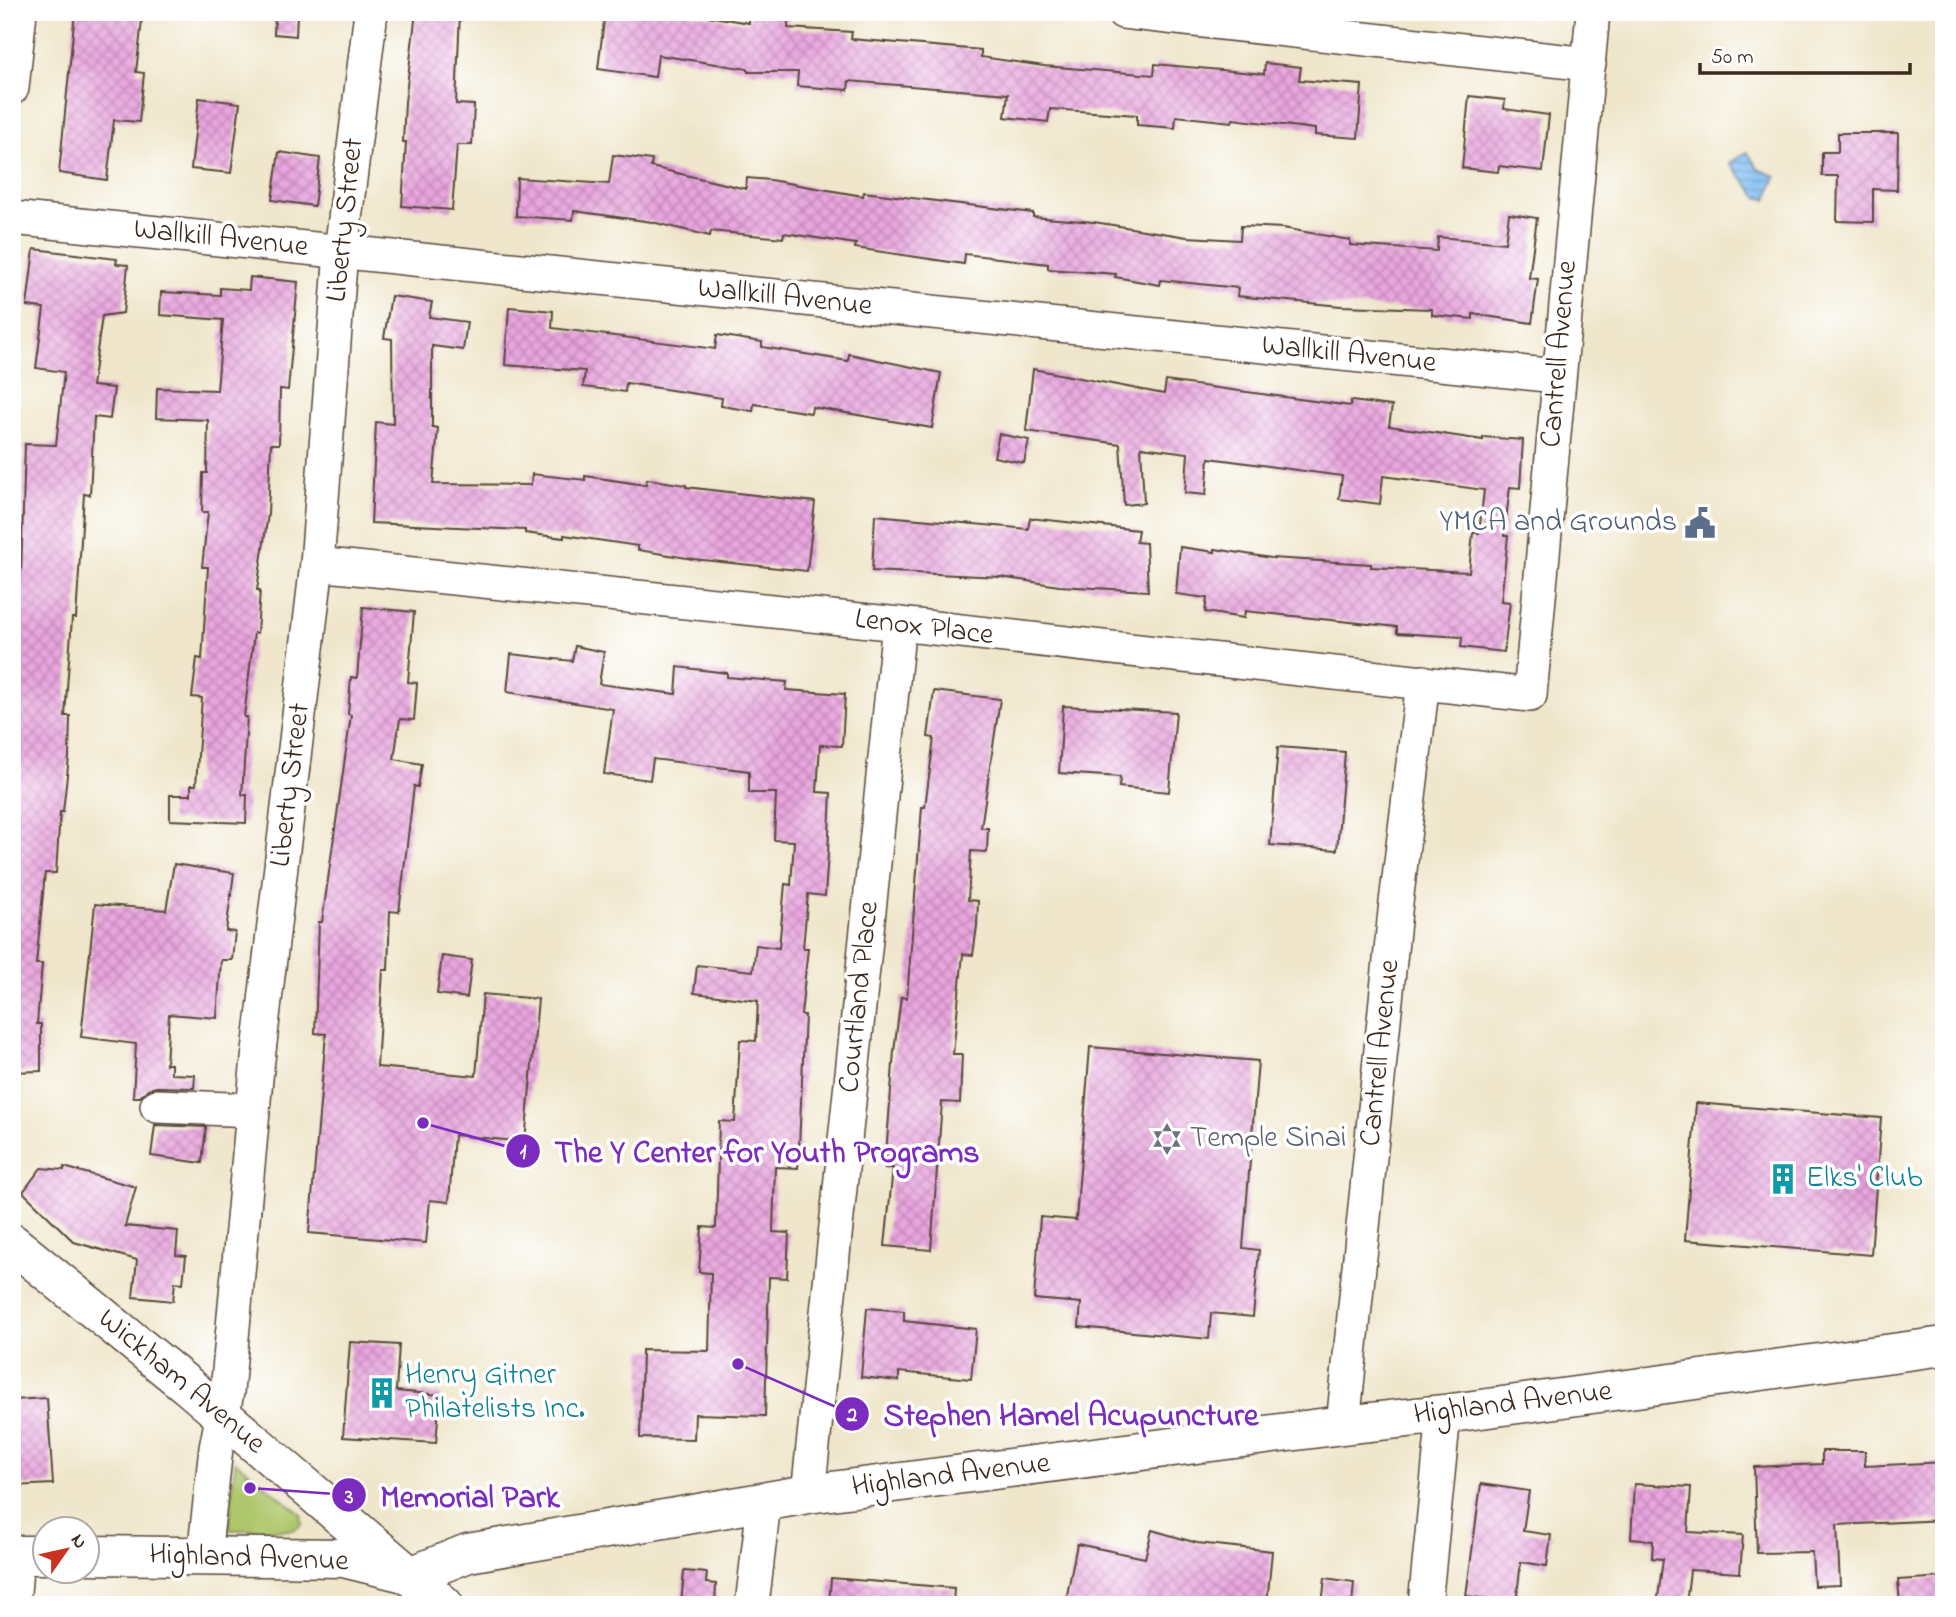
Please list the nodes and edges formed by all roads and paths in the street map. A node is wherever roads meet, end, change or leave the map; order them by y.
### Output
1 (20, 12) edge
2 (371, 12) edge
3 (1123, 12) edge
4 (1593, 12) edge
5 (1588, 64) junction
6 (12, 88) edge
7 (12, 218) edge
8 (341, 251) junction
9 (1557, 376) junction
10 (317, 564) junction
11 (899, 624) junction
12 (1423, 681) junction
13 (1530, 695) joint
14 (157, 1106) dead end
15 (253, 1110) junction
16 (12, 1243) edge
17 (1944, 1346) edge
18 (1444, 1414) junction
19 (224, 1418) junction
20 (1343, 1424) junction
21 (808, 1494) junction
22 (764, 1503) junction
23 (25, 1555) edge
24 (102, 1555) edge
25 (204, 1556) junction
26 (416, 1590) edge
27 (13, 1605) edge
28 (444, 1605) edge
29 (751, 1605) edge
30 (1424, 1605) edge

1 - 6 street
2 - 8 street, Liberty Street
3 - 5 street
4 - 5 street, Cantrell Avenue
5 - 9 street, Cantrell Avenue
7 - 8 street, Wallkill Avenue
8 - 9 street, Wallkill Avenue
8 - 10 street, Liberty Street
9 - 13 street, Cantrell Avenue
10 - 11 street, Lenox Place
10 - 15 street, Liberty Street
11 - 12 street, Lenox Place
11 - 21 street, Courtland Place
12 - 13 street, Lenox Place
12 - 20 street, Cantrell Avenue
14 - 15 street
15 - 19 street, Liberty Street
16 - 19 street, Wickham Avenue
17 - 18 street, Highland Avenue
18 - 20 street, Highland Avenue
18 - 30 street
19 - 25 street, Liberty Street
19 - 26 street, Wickham Avenue
20 - 21 street, Highland Avenue
21 - 22 street, Highland Avenue
22 - 26 street, Highland Avenue
22 - 29 street
23 - 27 street
24 - 25 street, Highland Avenue
25 - 26 street, Highland Avenue
26 - 28 street, Wickham Avenue

